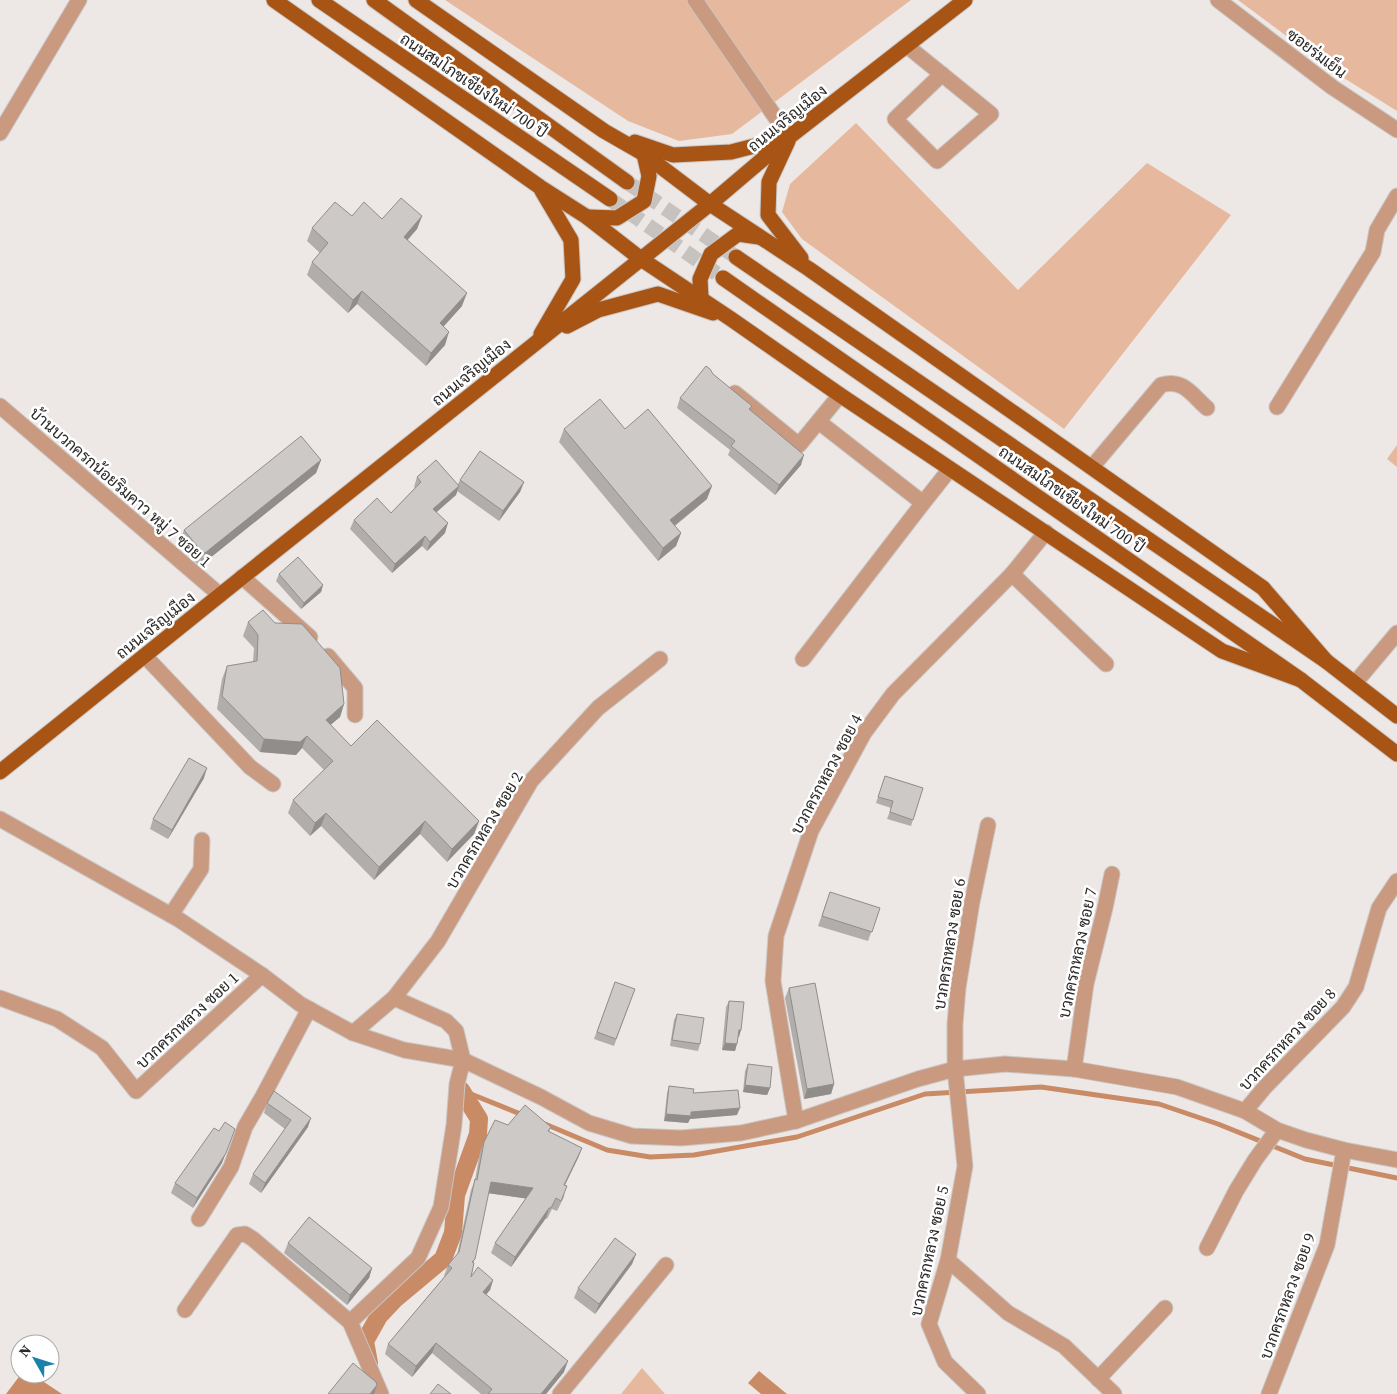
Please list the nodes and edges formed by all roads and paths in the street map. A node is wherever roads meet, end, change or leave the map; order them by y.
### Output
1 (79, 0) edge
2 (274, 0) edge
3 (319, 0) edge
4 (374, 0) edge
5 (416, 0) edge
6 (695, 0) edge
7 (965, 0) edge
8 (1218, 0) edge
9 (907, 46) junction
10 (942, 74) junction
11 (1397, 130) edge
12 (604, 131) junction
13 (0, 133) edge
14 (789, 137) junction
15 (644, 154) junction
16 (627, 182) tunnel mouth
17 (540, 187) junction
18 (1397, 196) edge
19 (610, 199) tunnel mouth
20 (710, 204) junction
21 (586, 217) junction
22 (762, 237) junction
23 (736, 257) tunnel mouth
24 (641, 259) junction
25 (809, 269) junction
26 (723, 278) tunnel mouth
27 (700, 298) junction
28 (731, 319) junction
29 (537, 342) junction
30 (722, 383) edge
31 (840, 395) junction
32 (0, 406) edge
33 (1277, 407) dead end
34 (1207, 408) dead end
35 (819, 422) junction
36 (1092, 468) junction
37 (950, 469) junction
38 (923, 503) junction
39 (1046, 532) junction
40 (1012, 574) junction
41 (242, 577) junction
42 (220, 595) junction
43 (1397, 633) edge
44 (145, 656) junction
45 (660, 659) dead end
46 (803, 659) dead end
47 (1326, 661) junction
48 (1106, 664) dead end
49 (1302, 680) junction
50 (1355, 683) junction
51 (355, 714) dead end
52 (1397, 716) edge
53 (1397, 754) edge
54 (0, 772) edge
55 (273, 784) dead end
56 (0, 819) edge
57 (988, 825) dead end
58 (202, 840) dead end
59 (1112, 874) dead end
60 (1397, 881) edge
61 (171, 915) junction
62 (262, 975) junction
63 (0, 998) edge
64 (394, 998) junction
65 (309, 1009) junction
66 (353, 1033) junction
67 (463, 1060) junction
68 (955, 1069) junction
69 (1074, 1069) junction
70 (1245, 1111) junction
71 (796, 1121) junction
72 (1277, 1130) junction
73 (1344, 1150) junction
74 (1397, 1160) edge
75 (199, 1219) dead end
76 (1207, 1248) dead end
77 (948, 1260) junction
78 (666, 1265) dead end
79 (1166, 1308) dead end
80 (185, 1310) dead end
81 (350, 1322) junction
82 (1098, 1379) junction
83 (381, 1394) edge
84 (560, 1394) edge
85 (978, 1394) edge
86 (1114, 1394) edge
87 (1269, 1394) edge

1 - 13 street
2 - 17 main road
3 - 19 main road, ถนนสมโภชเชียงใหม่ 700 ปี
4 - 16 main road, ถนนสมโภชเชียงใหม่ 700 ปี
5 - 12 main road
6 - 14 street
7 - 9 main road, ถนนเจริญเมือง
8 - 11 street, ซอยร่มเย็น
9 - 10 street
9 - 14 main road, ถนนเจริญเมือง
10 - 10 street
12 - 14 main road
12 - 15 main road
14 - 20 main road, ถนนเจริญเมือง
14 - 25 main road
15 - 20 main road
15 - 21 main road
17 - 21 main road
17 - 29 main road
18 - 33 street
20 - 22 main road
20 - 24 main road, ถนนเจริญเมือง
21 - 24 main road
22 - 25 main road
22 - 27 main road
23 - 47 main road, ถนนสมโภชเชียงใหม่ 700 ปี
24 - 27 main road
24 - 29 main road, ถนนเจริญเมือง
25 - 36 main road
26 - 49 main road, ถนนสมโภชเชียงใหม่ 700 ปี
27 - 28 main road
28 - 29 main road
28 - 31 main road
29 - 41 main road, ถนนเจริญเมือง
30 - 35 street
31 - 35 street
31 - 37 main road
32 - 42 street, บ้านบวกครกน้อยริมคาว หมู่ 7 ซอย 1
34 - 36 street
35 - 38 street
36 - 47 main road
37 - 38 street
37 - 39 main road
38 - 46 street
39 - 40 street, บวกครกหลวง ซอย 4
39 - 49 main road
40 - 48 street
40 - 71 street, บวกครกหลวง ซอย 4
41 - 42 main road, ถนนเจริญเมือง
41 - 51 street
42 - 44 main road, ถนนเจริญเมือง
43 - 50 street
44 - 54 main road, ถนนเจริญเมือง
44 - 55 street
45 - 64 street, บวกครกหลวง ซอย 2
47 - 50 main road, ถนนสมโภชเชียงใหม่ 700 ปี
49 - 53 main road, ถนนสมโภชเชียงใหม่ 700 ปี
50 - 52 main road, ถนนสมโภชเชียงใหม่ 700 ปี
56 - 61 street
57 - 68 street, บวกครกหลวง ซอย 6
58 - 61 street
59 - 69 street, บวกครกหลวง ซอย 7
60 - 70 street, บวกครกหลวง ซอย 8
61 - 62 street
62 - 63 street, บวกครกหลวง ซอย 1
62 - 65 street
64 - 66 street, บวกครกหลวง ซอย 2
64 - 67 street
65 - 66 street
65 - 75 street
66 - 67 street
67 - 71 street
67 - 81 street
68 - 69 street
68 - 71 street
68 - 77 street, บวกครกหลวง ซอย 5
69 - 70 street
70 - 72 street
72 - 73 street
72 - 76 street
73 - 74 street
73 - 87 street, บวกครกหลวง ซอย 9
77 - 82 street
77 - 85 street, บวกครกหลวง ซอย 5
78 - 84 street
79 - 82 street
80 - 81 street
81 - 83 street
82 - 86 street

